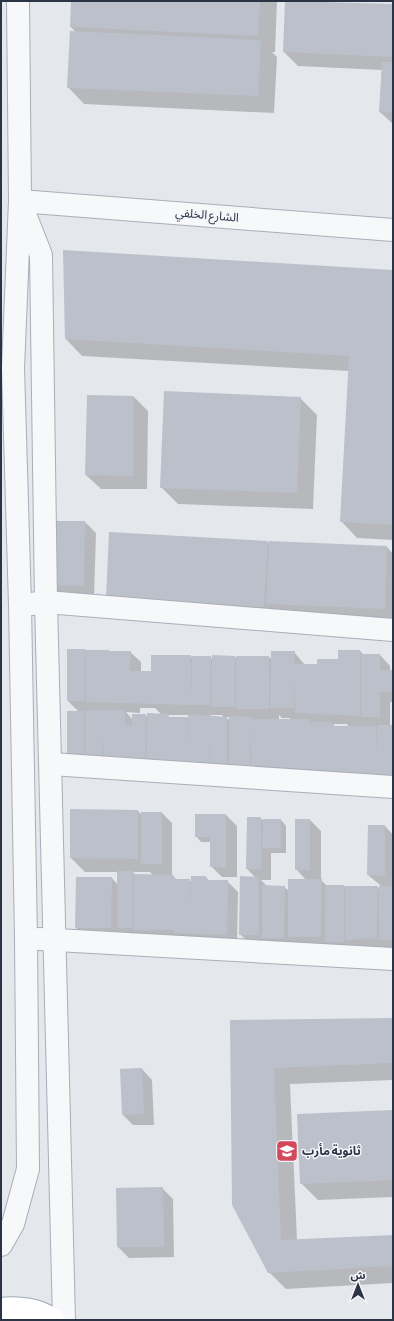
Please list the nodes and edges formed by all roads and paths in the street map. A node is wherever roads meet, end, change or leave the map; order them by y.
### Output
1 (18, 1) edge
2 (20, 201) junction
3 (393, 230) edge
4 (44, 365) junction
5 (13, 368) junction
6 (46, 602) junction
7 (20, 605) junction
8 (393, 630) edge
9 (51, 764) junction
10 (393, 787) edge
11 (26, 938) junction
12 (53, 939) junction
13 (393, 959) edge
14 (1, 1245) edge
15 (1, 1309) edge
16 (53, 1320) edge
17 (64, 1320) edge

1 - 2 street
2 - 3 street, الشارع الخلفي
2 - 4 street
2 - 5 street
4 - 5 street
4 - 6 street
5 - 7 street
6 - 7 street
6 - 8 street
6 - 9 street
7 - 11 street
9 - 10 street
9 - 12 street
11 - 12 street
11 - 14 street
12 - 13 street
12 - 17 street
15 - 16 main road

